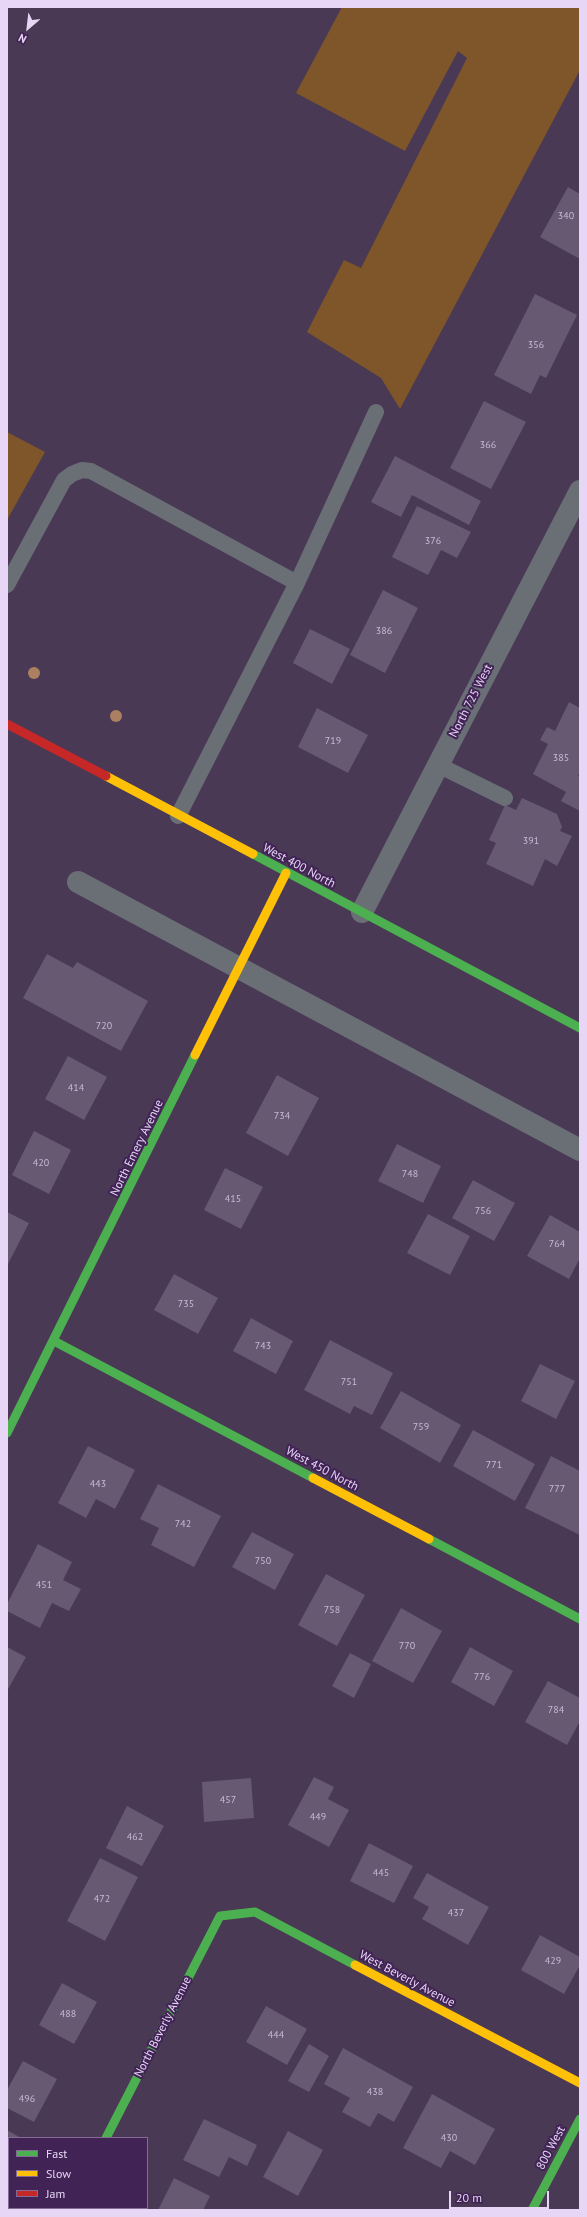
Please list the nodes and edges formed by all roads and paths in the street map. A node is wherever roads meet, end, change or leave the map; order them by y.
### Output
1 (376, 412) dead end
2 (580, 491) edge
3 (298, 583) junction
4 (7, 585) edge
5 (7, 724) edge
6 (438, 765) junction
7 (505, 798) dead end
8 (178, 816) junction
9 (286, 873) junction
10 (78, 882) dead end
11 (362, 912) junction
12 (239, 970) junction
13 (580, 1028) edge
14 (580, 1150) edge
15 (54, 1341) junction
16 (7, 1433) edge
17 (580, 1619) edge
18 (220, 1916) joint
19 (580, 2083) edge
20 (580, 2119) edge
21 (107, 2137) edge
22 (532, 2210) edge

1 - 3 lane
2 - 6 street, North 725 West
3 - 4 lane
3 - 8 lane
5 - 8 street, West 400 North
6 - 7 lane
6 - 11 street, North 725 West
8 - 9 street, West 400 North
9 - 11 street, West 400 North
9 - 12 street, North Emery Avenue
10 - 12 street
11 - 13 street, West 400 North
12 - 14 street
12 - 15 street, North Emery Avenue
15 - 16 street, North Emery Avenue
15 - 17 street, West 450 North
18 - 19 street, West Beverly Avenue
18 - 21 street, North Beverly Avenue
20 - 22 street, 800 West

